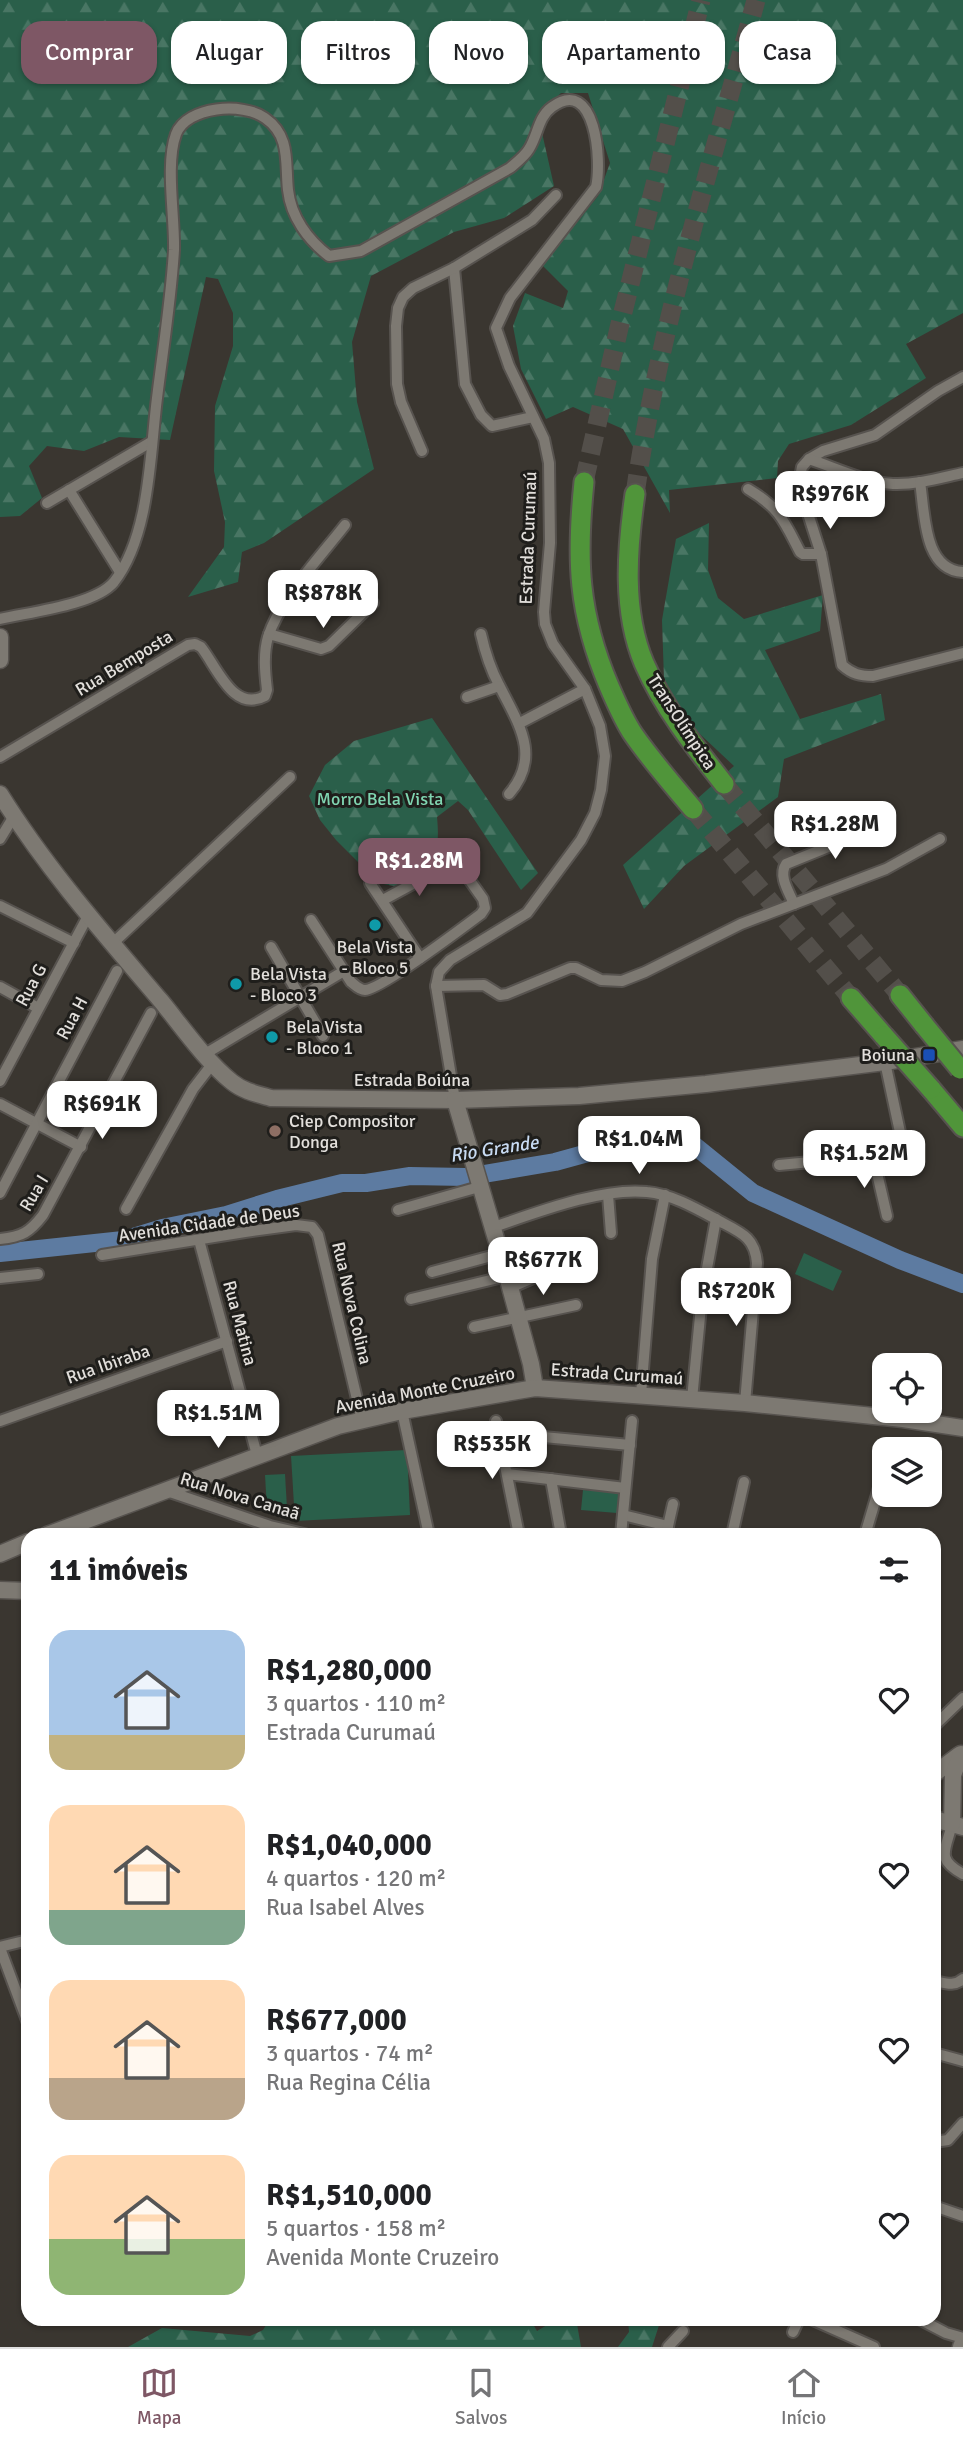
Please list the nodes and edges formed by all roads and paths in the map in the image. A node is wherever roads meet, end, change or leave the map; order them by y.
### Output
1 (556, 195) dead end
2 (454, 268) junction
3 (963, 377) edge
4 (533, 417) junction
5 (151, 442) junction
6 (422, 451) dead end
7 (809, 459) junction
8 (963, 473) edge
9 (584, 482) tunnel mouth
10 (920, 482) junction
11 (69, 489) junction
12 (748, 489) dead end
13 (635, 494) tunnel mouth
14 (47, 503) dead end
15 (345, 525) dead end
16 (821, 554) junction
17 (120, 572) junction
18 (963, 572) edge
19 (373, 603) dead end
20 (0, 619) edge
21 (481, 634) dead end
22 (269, 635) junction
23 (0, 637) edge
24 (963, 653) edge
25 (0, 658) edge
26 (499, 686) junction
27 (585, 689) junction
28 (467, 697) dead end
29 (520, 723) junction
30 (0, 757) edge
31 (290, 777) dead end
32 (724, 783) tunnel mouth
33 (0, 794) edge
34 (509, 794) dead end
35 (693, 808) tunnel mouth
36 (14, 816) junction
37 (887, 823) dead end
38 (0, 839) edge
39 (940, 839) dead end
40 (449, 851) dead end
41 (440, 869) dead end
42 (370, 883) dead end
43 (383, 900) junction
44 (794, 904) junction
45 (0, 905) edge
46 (89, 914) junction
47 (311, 920) dead end
48 (74, 943) junction
49 (112, 944) junction
50 (271, 947) dead end
51 (420, 958) junction
52 (117, 971) dead end
53 (344, 971) junction
54 (436, 986) junction
55 (0, 987) edge
56 (900, 995) tunnel mouth
57 (300, 998) junction
58 (851, 998) tunnel mouth
59 (38, 1008) junction
60 (151, 1013) dead end
61 (323, 1036) dead end
62 (963, 1049) edge
63 (209, 1058) junction
64 (885, 1062) junction
65 (962, 1070) edge
66 (0, 1081) edge
67 (455, 1100) junction
68 (0, 1104) edge
69 (36, 1123) junction
70 (963, 1127) edge
71 (81, 1147) junction
72 (873, 1156) junction
73 (779, 1166) dead end
74 (478, 1184) junction
75 (0, 1193) edge
76 (608, 1195) junction
77 (665, 1195) junction
78 (127, 1209) dead end
79 (398, 1210) dead end
80 (887, 1216) dead end
81 (716, 1219) junction
82 (492, 1228) junction
83 (611, 1233) dead end
84 (318, 1235) joint
85 (0, 1239) edge
86 (199, 1240) junction
87 (499, 1254) junction
88 (102, 1255) dead end
89 (556, 1268) dead end
90 (432, 1272) dead end
91 (38, 1274) dead end
92 (0, 1278) edge
93 (508, 1282) junction
94 (411, 1299) dead end
95 (576, 1305) dead end
96 (518, 1320) junction
97 (474, 1328) dead end
98 (227, 1341) junction
99 (535, 1388) junction
100 (641, 1394) junction
101 (692, 1399) junction
102 (745, 1403) junction
103 (402, 1412) junction
104 (362, 1420) junction
105 (0, 1421) edge
106 (496, 1421) dead end
107 (632, 1421) dead end
108 (963, 1428) edge
109 (499, 1433) junction
110 (630, 1445) junction
111 (257, 1455) junction
112 (507, 1474) junction
113 (551, 1479) junction
114 (744, 1482) dead end
115 (625, 1488) junction
116 (163, 1490) junction
117 (673, 1504) dead end
118 (873, 1507) edge
119 (623, 1515) junction
120 (65, 1528) edge
121 (278, 1528) edge
122 (427, 1528) edge
123 (518, 1528) edge
124 (560, 1528) edge
125 (622, 1528) edge
126 (661, 1528) edge
127 (667, 1528) edge
128 (734, 1528) edge
129 (867, 1528) edge
130 (21, 1546) edge
131 (0, 1554) edge
132 (0, 1590) edge
133 (21, 1591) edge
134 (963, 1698) edge
135 (941, 1719) edge
136 (962, 1752) edge
137 (941, 1768) edge
138 (958, 1792) edge
139 (941, 1820) edge
140 (959, 1823) edge
141 (963, 1874) edge
142 (21, 1942) edge
143 (0, 1947) edge
144 (963, 1979) edge
145 (941, 1982) edge
146 (21, 2005) edge
147 (941, 2055) edge
148 (963, 2061) edge
149 (963, 2123) edge
150 (941, 2141) edge
151 (941, 2208) edge
152 (963, 2216) edge
153 (796, 2326) edge
154 (827, 2326) edge
155 (932, 2326) edge
156 (683, 2331) dead end
157 (793, 2332) dead end
158 (963, 2340) edge
159 (668, 2347) edge
160 (874, 2347) edge
161 (961, 2347) edge

1 - 2 street
2 - 4 street
2 - 6 street
3 - 7 street
4 - 5 street, Estrada Curumaú
4 - 27 street, Estrada Curumaú
5 - 11 street
5 - 17 street, Estrada Curumaú
7 - 10 street
7 - 16 street
8 - 10 street
9 - 35 highway
10 - 18 street
11 - 14 street
11 - 17 street
12 - 16 street
13 - 32 highway, TransOlímpica
15 - 22 street, Rua Bemposta
16 - 24 street
17 - 20 street, Estrada Curumaú
19 - 22 street
21 - 26 street
22 - 30 street, Rua Bemposta
23 - 25 street
26 - 28 street
26 - 29 street
27 - 29 street
27 - 54 street, Estrada Curumaú
29 - 34 street
31 - 49 street
33 - 36 street, Estrada Boiúna
36 - 38 street
36 - 46 street, Estrada Boiúna
37 - 44 street
39 - 44 street
40 - 51 street
41 - 43 street
42 - 43 street
43 - 51 street
44 - 54 street
45 - 48 street
46 - 48 street, Rua G
46 - 49 street, Estrada Boiúna
47 - 53 street
48 - 59 street, Rua G
49 - 63 street, Estrada Boiúna
50 - 57 street
51 - 53 street
52 - 69 street, Rua H
53 - 57 street
54 - 67 street, Estrada Curumaú
55 - 59 street
56 - 65 highway, bridge
57 - 61 street
57 - 63 street
58 - 70 highway, bridge
59 - 66 street, Rua G
60 - 71 street, Rua I
62 - 64 street, Estrada Boiúna
63 - 67 street, Estrada Boiúna
63 - 78 street
64 - 67 street, Estrada Boiúna
64 - 72 street
67 - 74 street, Estrada Curumaú
68 - 69 street
69 - 71 street
69 - 75 street, Rua H
71 - 85 street, Rua I
72 - 73 street
72 - 80 street
74 - 79 street
74 - 82 street, Estrada Curumaú
76 - 77 street
76 - 82 street
76 - 83 street
77 - 81 street
77 - 100 street
81 - 101 street
81 - 102 street
82 - 87 street, Estrada Curumaú
84 - 86 street, Avenida Cidade de Deus
84 - 104 street, Rua Nova Colina
86 - 88 street, Avenida Cidade de Deus
86 - 98 street, Rua Matina
87 - 90 street
87 - 93 street, Estrada Curumaú
89 - 93 street
91 - 92 street
93 - 94 street
93 - 96 street, Estrada Curumaú
95 - 96 street
96 - 97 street
96 - 99 street, Estrada Curumaú
98 - 105 street, Rua Ibiraba
98 - 111 street, Rua Matina
99 - 100 street, Estrada Curumaú
99 - 103 street, Avenida Monte Cruzeiro
100 - 101 street, Estrada Curumaú
101 - 102 street, Estrada Curumaú
102 - 108 street, Estrada Curumaú
103 - 104 street, Avenida Monte Cruzeiro
103 - 122 street
104 - 111 street, Avenida Monte Cruzeiro
106 - 109 street
107 - 110 street
109 - 110 street
109 - 112 street
110 - 115 street
111 - 116 street, Avenida Monte Cruzeiro
112 - 113 street
112 - 123 street
113 - 115 street
113 - 124 street
114 - 128 street
115 - 119 street
116 - 120 street, Avenida Monte Cruzeiro
116 - 121 street, Rua Nova Canaã
117 - 127 street
118 - 129 street
119 - 125 street
119 - 126 street
130 - 131 street
132 - 133 street
134 - 135 street
136 - 137 street
136 - 138 street
138 - 140 street
139 - 140 street
140 - 141 street
142 - 143 street
143 - 146 street
144 - 145 street
147 - 148 street
149 - 150 street
151 - 152 street
153 - 157 street
154 - 160 street
155 - 158 street
156 - 159 street
158 - 161 street

